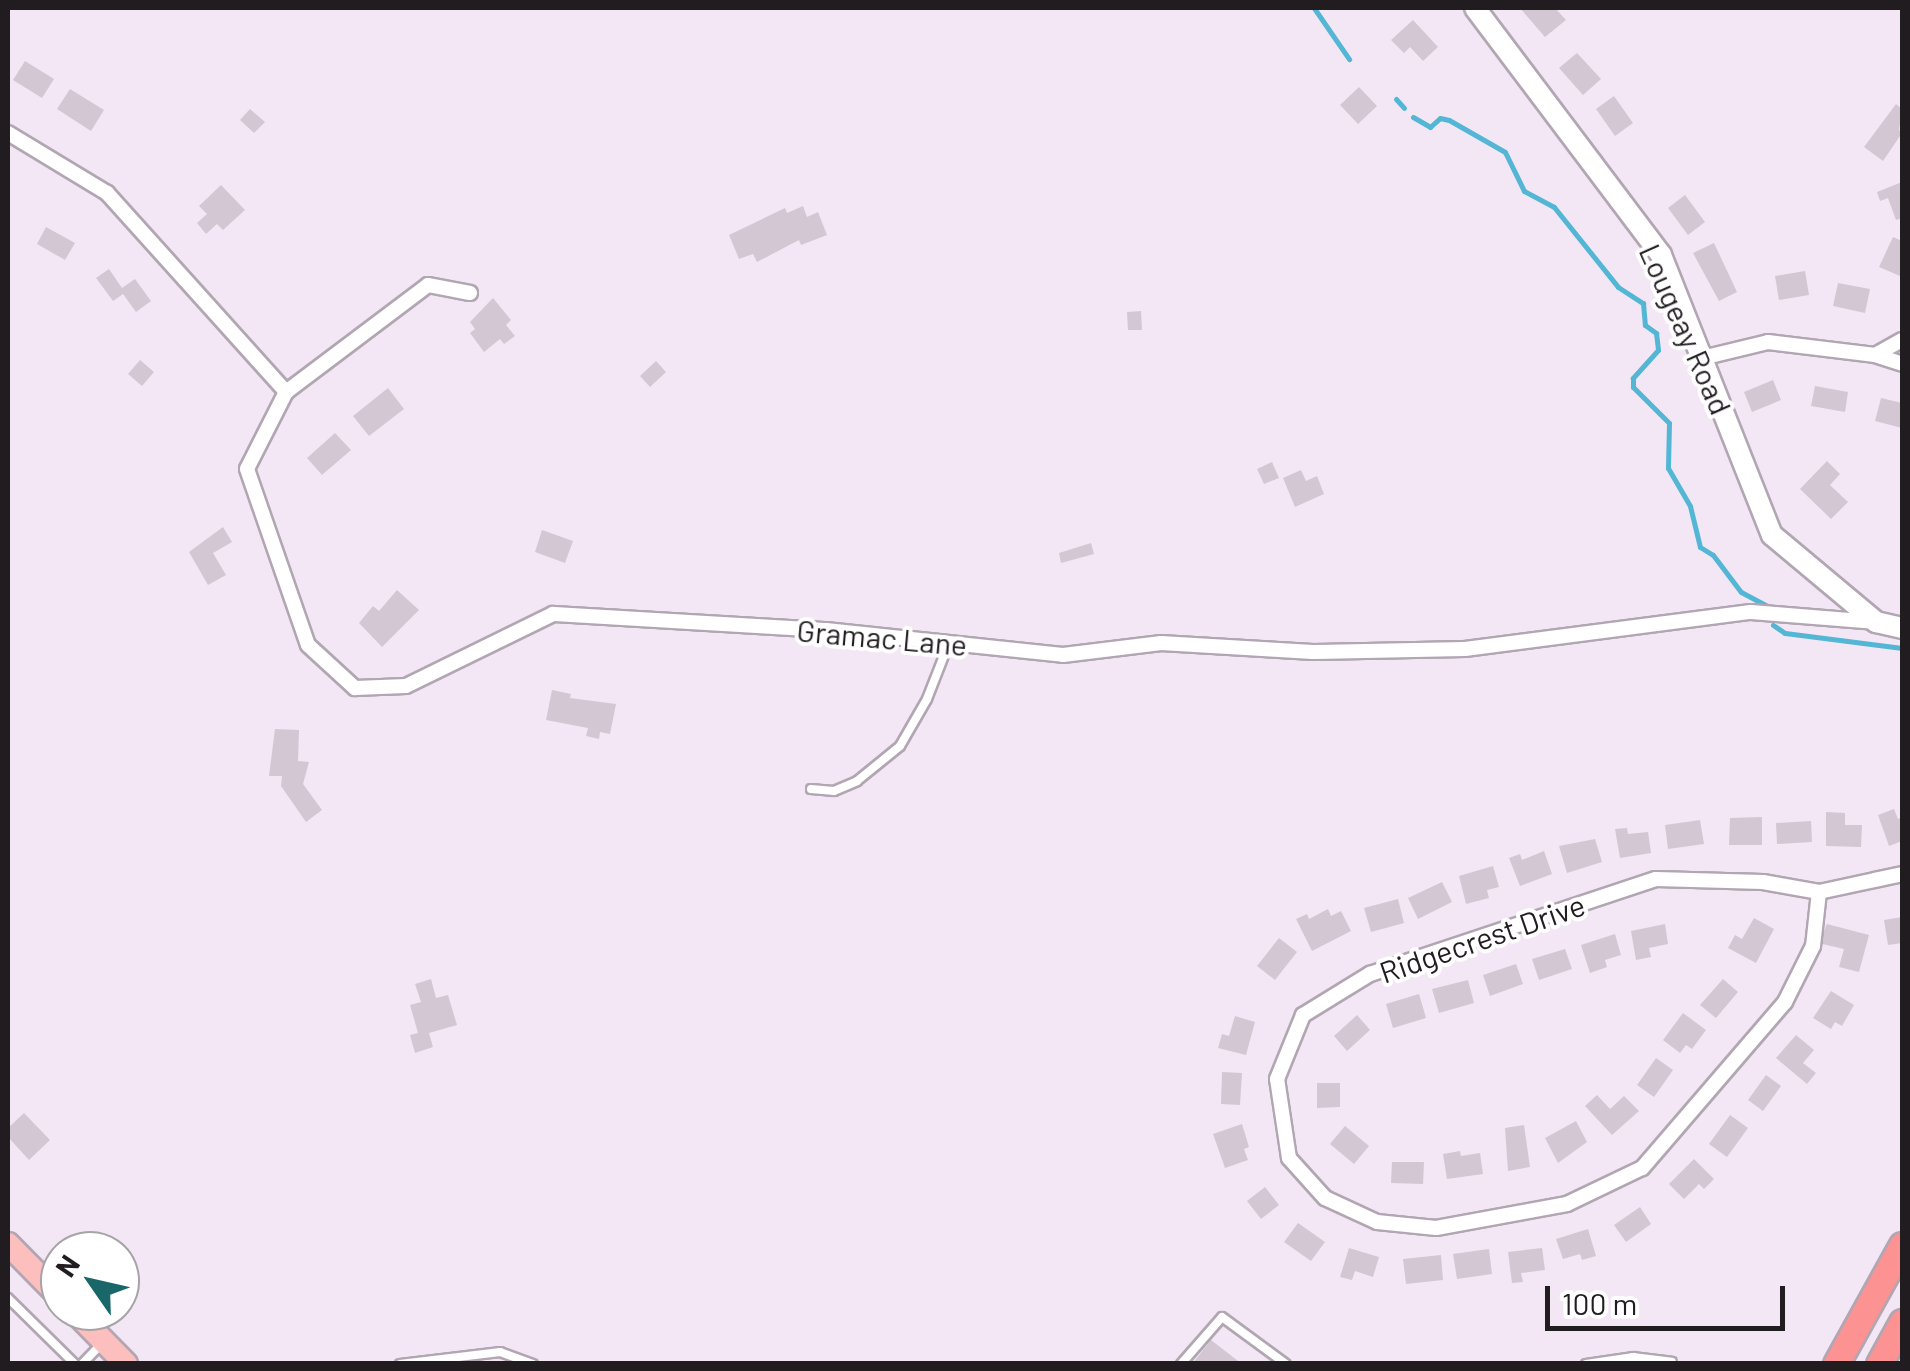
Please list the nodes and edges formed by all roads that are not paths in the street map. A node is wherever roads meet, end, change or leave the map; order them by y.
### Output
1 (1476, 8) edge
2 (8, 132) edge
3 (470, 292) dead end
4 (1902, 340) edge
5 (1875, 355) junction
6 (1702, 358) junction
7 (1902, 364) edge
8 (286, 392) junction
9 (1876, 622) junction
10 (1902, 628) edge
11 (948, 643) junction
12 (810, 790) dead end
13 (1902, 874) edge
14 (1819, 892) junction
15 (1902, 1245) edge
16 (10, 1251) edge
17 (40, 1279) edge
18 (10, 1305) edge
19 (1902, 1322) edge
20 (93, 1331) edge
21 (104, 1342) junction
22 (1672, 1362) edge
23 (78, 1364) edge
24 (126, 1364) edge
25 (400, 1364) edge
26 (532, 1364) edge
27 (1181, 1364) edge
28 (1286, 1364) edge
29 (1586, 1364) edge
30 (1836, 1364) edge
31 (1880, 1364) edge

1 - 6 street, Lougeay Road
2 - 8 street
3 - 8 street, Gramac Lane
4 - 5 street
5 - 6 street
5 - 7 street
6 - 9 street, Lougeay Road
8 - 11 street, Gramac Lane
9 - 10 street, Lougeay Road
9 - 11 street, Gramac Lane
11 - 12 lane
13 - 14 street, Ridgecrest Drive
14 - 14 street, Ridgecrest Drive
15 - 30 highway
16 - 17 main road
18 - 23 lane
19 - 31 highway
20 - 21 main road
21 - 23 lane
21 - 24 main road
22 - 29 lane
25 - 26 lane
27 - 28 lane

